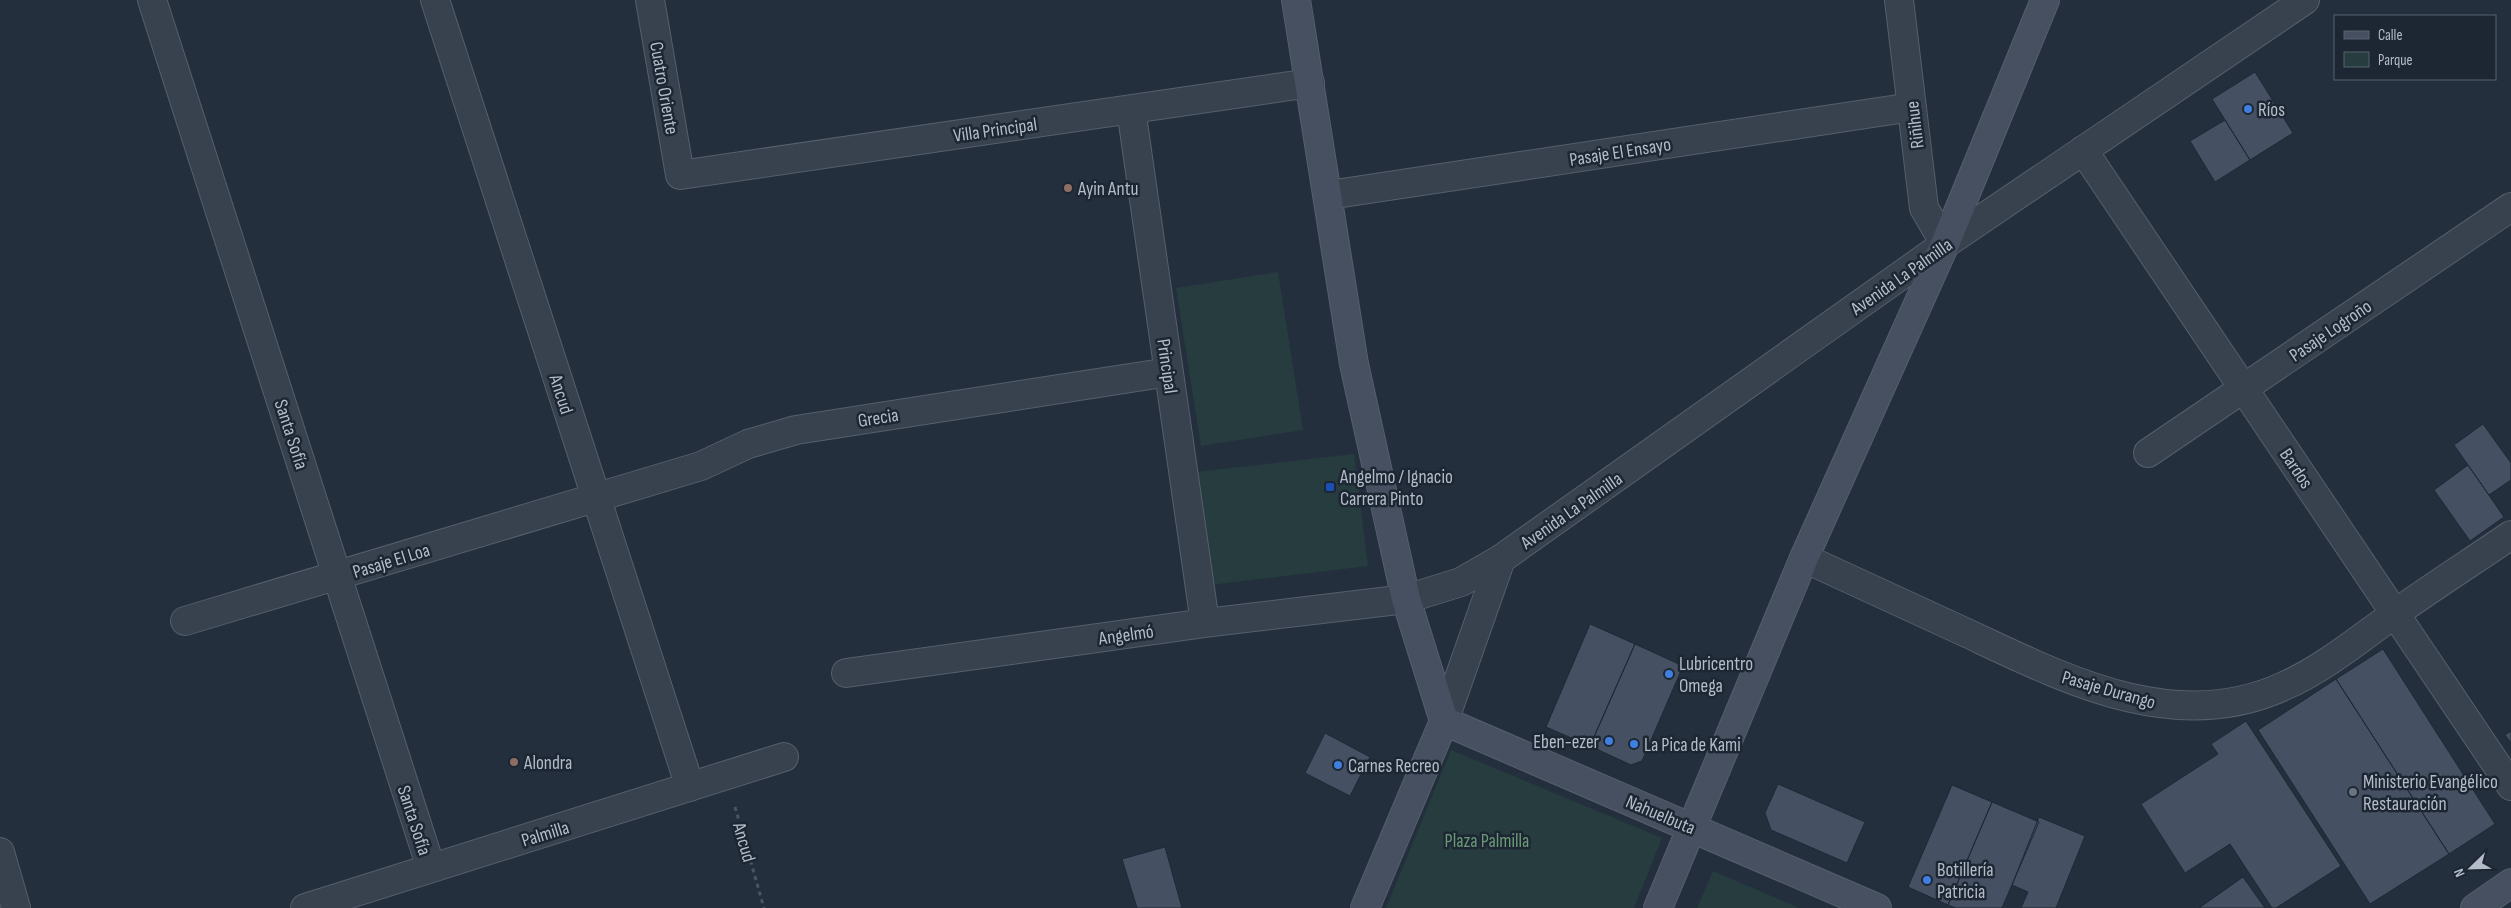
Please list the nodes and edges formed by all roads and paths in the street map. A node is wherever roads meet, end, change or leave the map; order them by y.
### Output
1 (152, 0) edge
2 (435, 0) edge
3 (650, 0) edge
4 (1296, 0) edge
5 (1899, 0) edge
6 (2045, 0) edge
7 (2305, 0) edge
8 (1310, 83) junction
9 (1912, 107) junction
10 (1131, 110) junction
11 (2083, 150) junction
12 (680, 175) joint
13 (1329, 195) junction
14 (2511, 206) edge
15 (1945, 244) junction
16 (1169, 372) junction
17 (2243, 388) junction
18 (2148, 453) dead end
19 (596, 498) junction
20 (2511, 535) edge
21 (1804, 558) junction
22 (1502, 559) junction
23 (337, 576) junction
24 (1406, 598) junction
25 (2395, 614) junction
26 (185, 621) dead end
27 (1205, 623) junction
28 (846, 673) dead end
29 (1444, 721) junction
30 (784, 757) dead end
31 (726, 775) junction
32 (2511, 786) edge
33 (690, 787) junction
34 (1690, 827) junction
35 (0, 852) edge
36 (431, 868) junction
37 (16, 908) edge
38 (305, 908) edge
39 (764, 908) edge
40 (1365, 908) edge
41 (1658, 908) edge
42 (1876, 908) edge

1 - 23 street, Santa Sofía
2 - 19 street, Ancud
3 - 12 street, Cuatro Oriente
4 - 8 main road
5 - 9 street, Riñihue
6 - 15 main road
7 - 11 street, Avenida La Palmilla
8 - 10 street, Villa Principal
8 - 13 main road
9 - 13 street, Pasaje El Ensayo
9 - 15 street, Riñihue
10 - 12 street, Villa Principal
10 - 16 street, Principal
11 - 15 street, Avenida La Palmilla
11 - 17 street, Bardos
13 - 24 main road
14 - 17 street, Pasaje Logroño
15 - 21 main road
15 - 22 street, Avenida La Palmilla
16 - 19 street, Grecia
16 - 27 street, Principal
17 - 18 street, Pasaje Logroño
17 - 25 street, Bardos
19 - 23 street, Pasaje El Loa
19 - 33 street, Ancud
20 - 25 street, Pasaje Durango
21 - 25 street, Pasaje Durango
21 - 34 main road
22 - 24 street, Avenida La Palmilla
22 - 29 street, Avenida La Palmilla
23 - 26 street, Pasaje El Loa
23 - 36 street, Santa Sofía
24 - 27 street, Angelmó
24 - 29 main road
25 - 32 street, Bardos
27 - 28 street, Angelmó
29 - 34 main road, Nahuelbuta
29 - 40 main road
30 - 31 street, Palmilla
31 - 33 street, Palmilla
31 - 39 path, Ancud
33 - 36 street, Palmilla
34 - 41 main road
34 - 42 main road, Nahuelbuta
35 - 37 street
36 - 38 street, Palmilla

